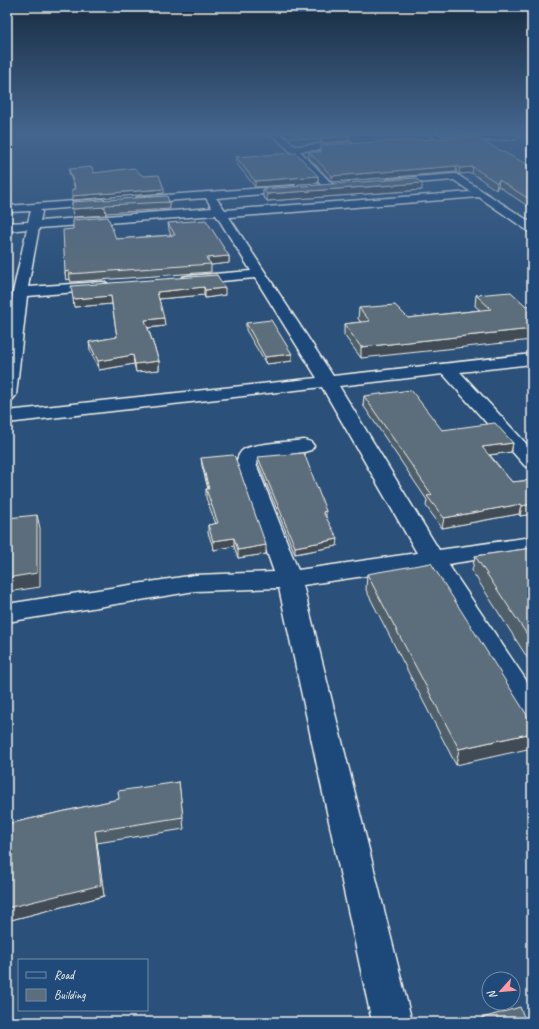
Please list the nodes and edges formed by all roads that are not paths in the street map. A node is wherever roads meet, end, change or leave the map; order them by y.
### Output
1 (327, 180) edge
2 (416, 180) edge
3 (460, 180) edge
4 (377, 183) edge
5 (480, 194) junction
6 (210, 196) junction
7 (131, 201) edge
8 (115, 202) edge
9 (36, 206) junction
10 (7, 208) edge
11 (220, 213) junction
12 (34, 225) junction
13 (7, 227) edge
14 (532, 228) edge
15 (260, 274) junction
16 (175, 281) edge
17 (113, 285) edge
18 (15, 294) edge
19 (532, 359) edge
20 (448, 369) junction
21 (328, 382) junction
22 (7, 395) edge
23 (7, 417) edge
24 (304, 446) dead end
25 (532, 462) edge
26 (532, 544) edge
27 (432, 558) junction
28 (288, 579) junction
29 (7, 613) edge
30 (532, 712) edge
31 (392, 1022) edge

1 - 6 lane
2 - 4 lane
3 - 5 lane
5 - 11 lane
5 - 14 lane
6 - 7 lane
6 - 11 lane
8 - 9 lane
9 - 10 lane
9 - 12 lane
11 - 12 lane
11 - 15 lane
12 - 13 lane
12 - 18 lane
15 - 16 lane
15 - 21 lane
17 - 18 lane
18 - 22 lane
19 - 20 lane
20 - 21 lane
20 - 25 lane
21 - 23 lane
21 - 27 lane
24 - 28 lane
26 - 27 lane
27 - 28 lane
27 - 30 lane
28 - 29 lane
28 - 31 lane

